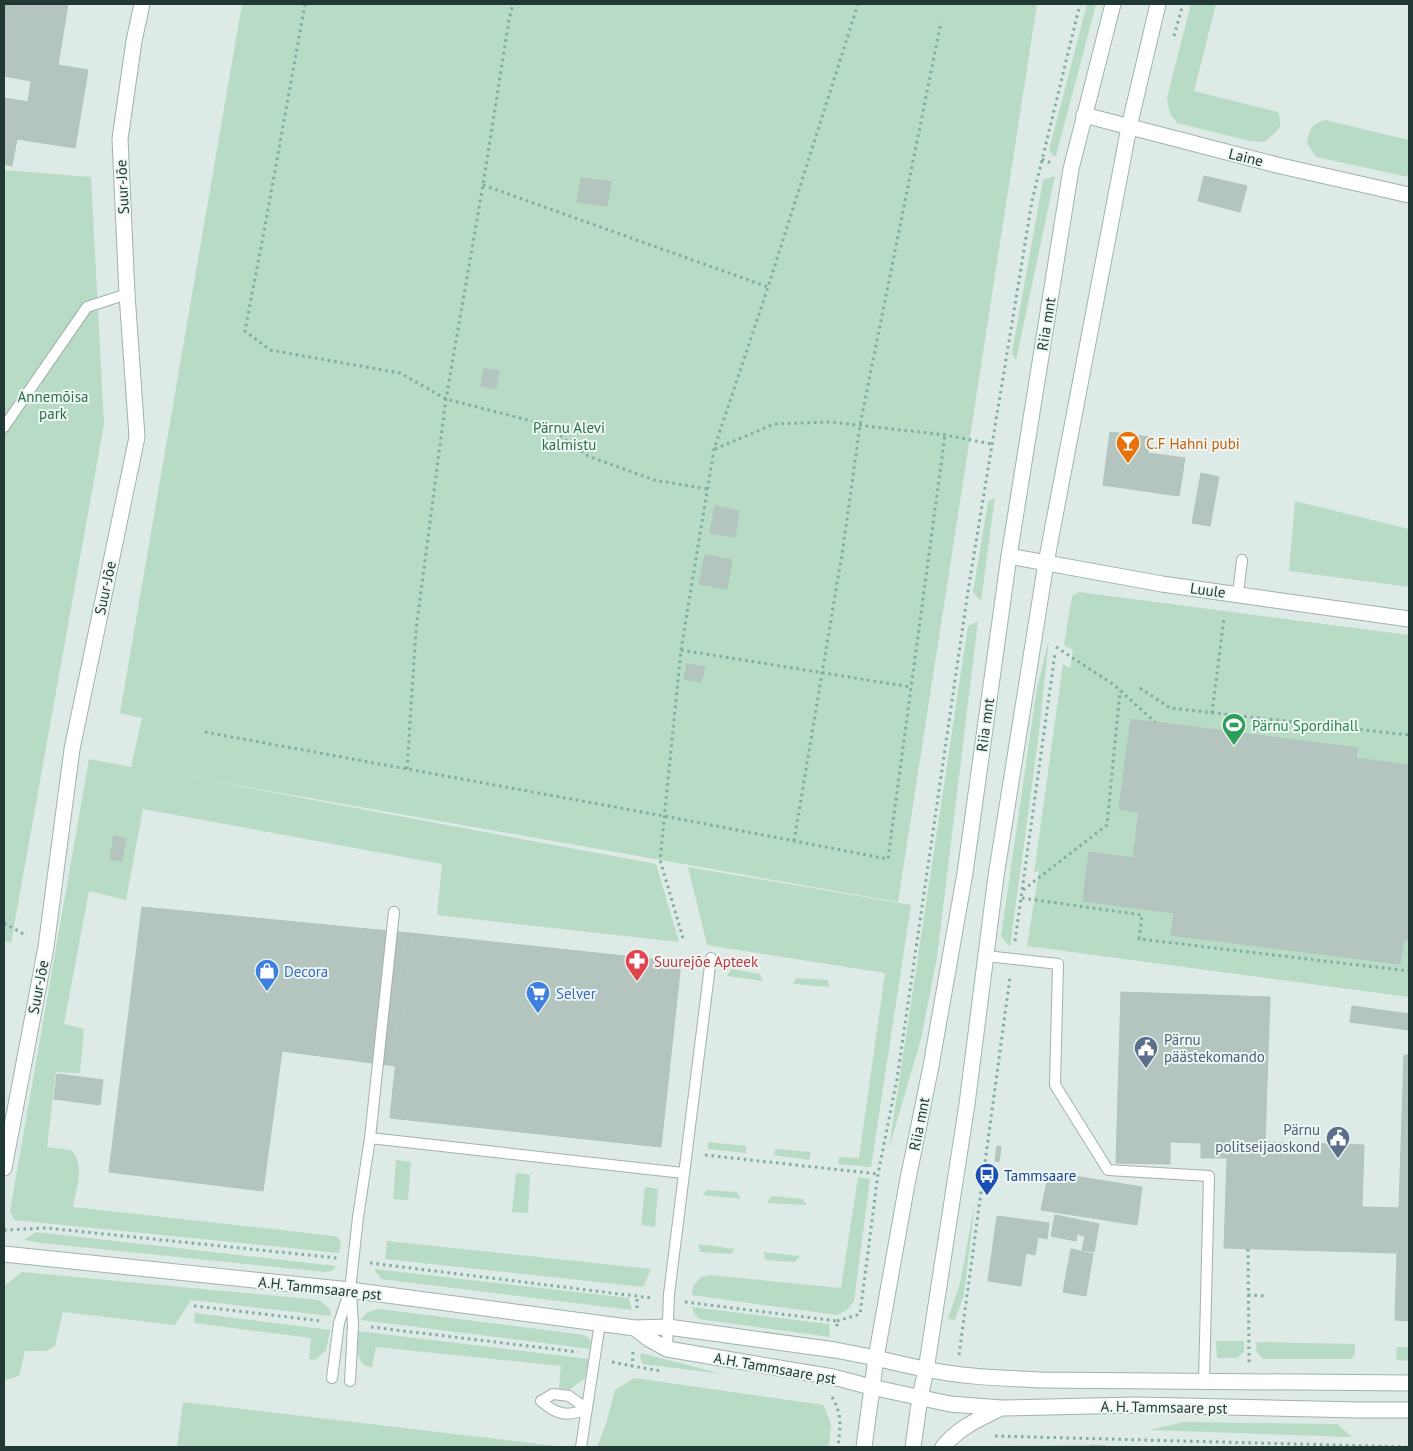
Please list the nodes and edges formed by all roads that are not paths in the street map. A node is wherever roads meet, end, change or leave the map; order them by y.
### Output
1 (142, 4) edge
2 (1113, 4) edge
3 (1158, 4) edge
4 (1084, 115) junction
5 (1129, 127) junction
6 (1409, 195) edge
7 (127, 294) junction
8 (4, 427) edge
9 (1009, 556) junction
10 (1242, 560) dead end
11 (1046, 563) junction
12 (1238, 594) junction
13 (1409, 619) edge
14 (394, 912) dead end
15 (986, 956) junction
16 (710, 958) dead end
17 (370, 1138) junction
18 (4, 1168) edge
19 (683, 1173) junction
20 (4, 1254) edge
21 (350, 1290) junction
22 (600, 1322) junction
23 (668, 1327) junction
24 (635, 1328) junction
25 (667, 1349) junction
26 (876, 1358) junction
27 (926, 1370) junction
28 (332, 1378) dead end
29 (350, 1381) dead end
30 (1204, 1382) junction
31 (1409, 1383) edge
32 (871, 1387) junction
33 (920, 1397) junction
34 (1002, 1408) junction
35 (1409, 1410) edge
36 (581, 1447) edge
37 (864, 1447) edge
38 (913, 1447) edge
39 (943, 1447) edge

1 - 7 street, Suur-Jõe
2 - 4 street, Riia mnt
3 - 5 street
4 - 5 street, Laine
4 - 9 street, Riia mnt
5 - 6 street, Laine
5 - 11 street
7 - 8 lane
7 - 18 street, Suur-Jõe
9 - 11 street, Luule
9 - 26 street, Riia mnt
10 - 12 lane
11 - 12 street, Luule
11 - 15 street
12 - 13 street, Luule
14 - 17 lane
15 - 27 street
15 - 30 lane
16 - 19 lane
17 - 19 lane
17 - 21 lane
19 - 23 lane
20 - 21 street, A.H. Tammsaare pst
21 - 22 street, A.H. Tammsaare pst
21 - 28 lane
21 - 29 lane
22 - 24 street, A.H. Tammsaare pst
22 - 36 lane
23 - 24 street, A.H. Tammsaare pst
23 - 25 lane
23 - 26 street, A.H. Tammsaare pst
24 - 25 street, A.H. Tammsaare pst
25 - 32 street, A.H. Tammsaare pst
26 - 27 street, A.H. Tammsaare pst
26 - 32 street, Riia mnt
27 - 30 street, A. H. Tammsaare pst
27 - 33 street
30 - 31 street, A. H. Tammsaare pst
32 - 33 street, A.H. Tammsaare pst
32 - 37 street, Riia mnt
33 - 34 street, A. H. Tammsaare pst
33 - 38 street
34 - 35 street, A. H. Tammsaare pst
34 - 39 street

